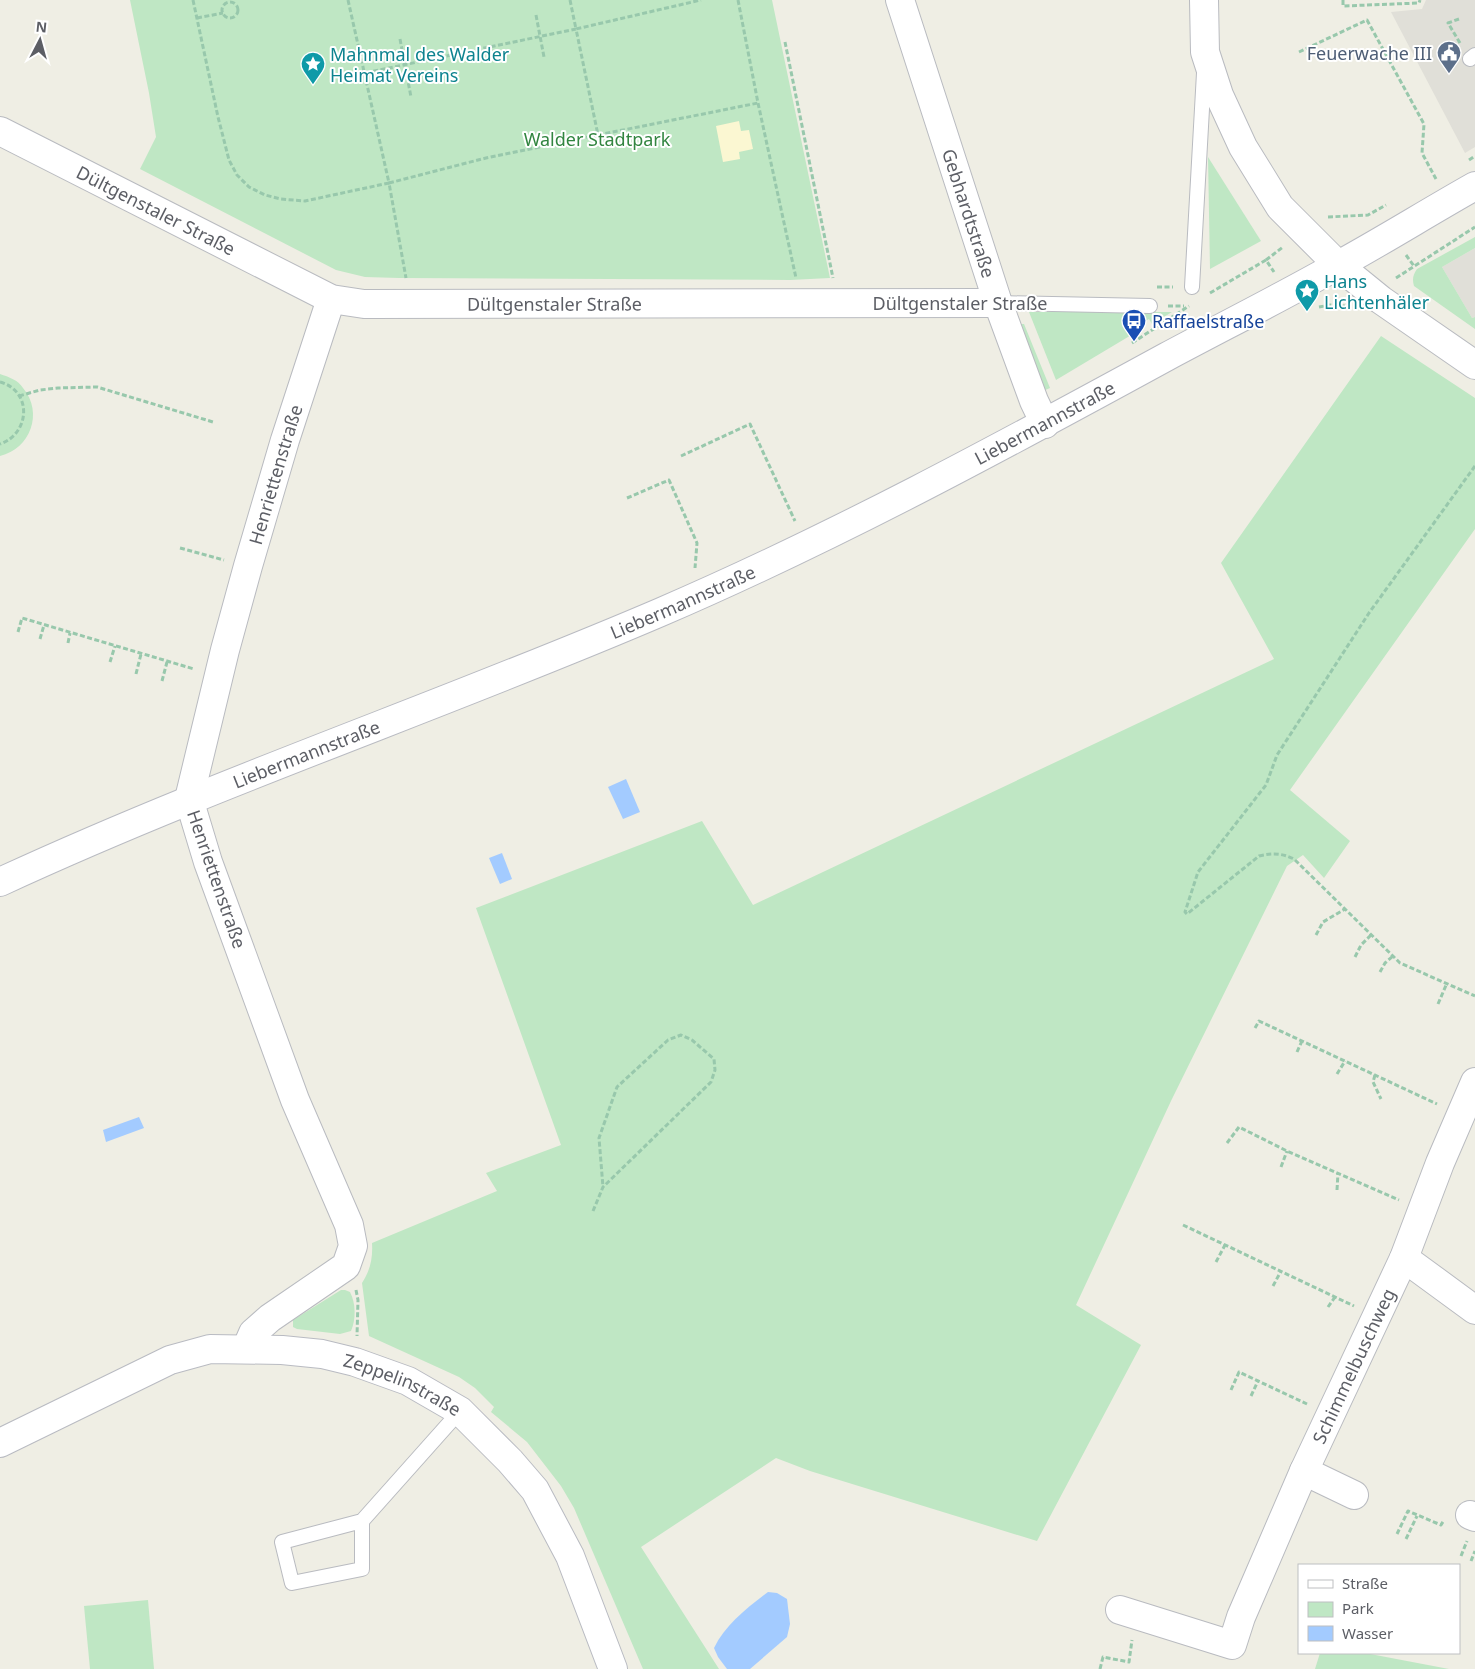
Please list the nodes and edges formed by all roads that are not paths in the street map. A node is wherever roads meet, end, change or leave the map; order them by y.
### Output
1 (900, 0) edge
2 (1204, 0) edge
3 (1205, 52) junction
4 (0, 131) edge
5 (1475, 186) edge
6 (1338, 266) junction
7 (1192, 287) road end
8 (331, 299) junction
9 (998, 303) junction
10 (1150, 306) dead end
11 (1475, 365) edge
12 (1045, 424) junction
13 (189, 799) junction
14 (0, 882) edge
15 (1475, 1082) edge
16 (1404, 1258) junction
17 (1475, 1310) edge
18 (246, 1349) junction
19 (460, 1411) junction
20 (0, 1443) edge
21 (1304, 1472) junction
22 (1354, 1495) dead end
23 (362, 1521) junction
24 (1120, 1610) dead end
25 (613, 1669) edge

1 - 9 street, Gebhardtstraße
2 - 3 street
3 - 6 street
3 - 7 lane
4 - 8 street, Dültgenstaler Straße
5 - 6 street, Liebermannstraße
6 - 11 street
6 - 12 street, Liebermannstraße
8 - 9 street, Dültgenstaler Straße
8 - 13 street, Henriettenstraße
9 - 10 lane, Dültgenstaler Straße
9 - 12 street, Gebhardtstraße
12 - 13 street, Liebermannstraße
13 - 14 street, Liebermannstraße
13 - 18 street, Henriettenstraße
15 - 16 street, Schimmelbuschweg
16 - 17 street
16 - 21 street, Schimmelbuschweg
18 - 19 street, Zeppelinstraße
18 - 20 street, Zeppelinstraße
19 - 23 lane
19 - 25 street, Zeppelinstraße
21 - 22 street
21 - 24 street, Schimmelbuschweg
23 - 23 lane

